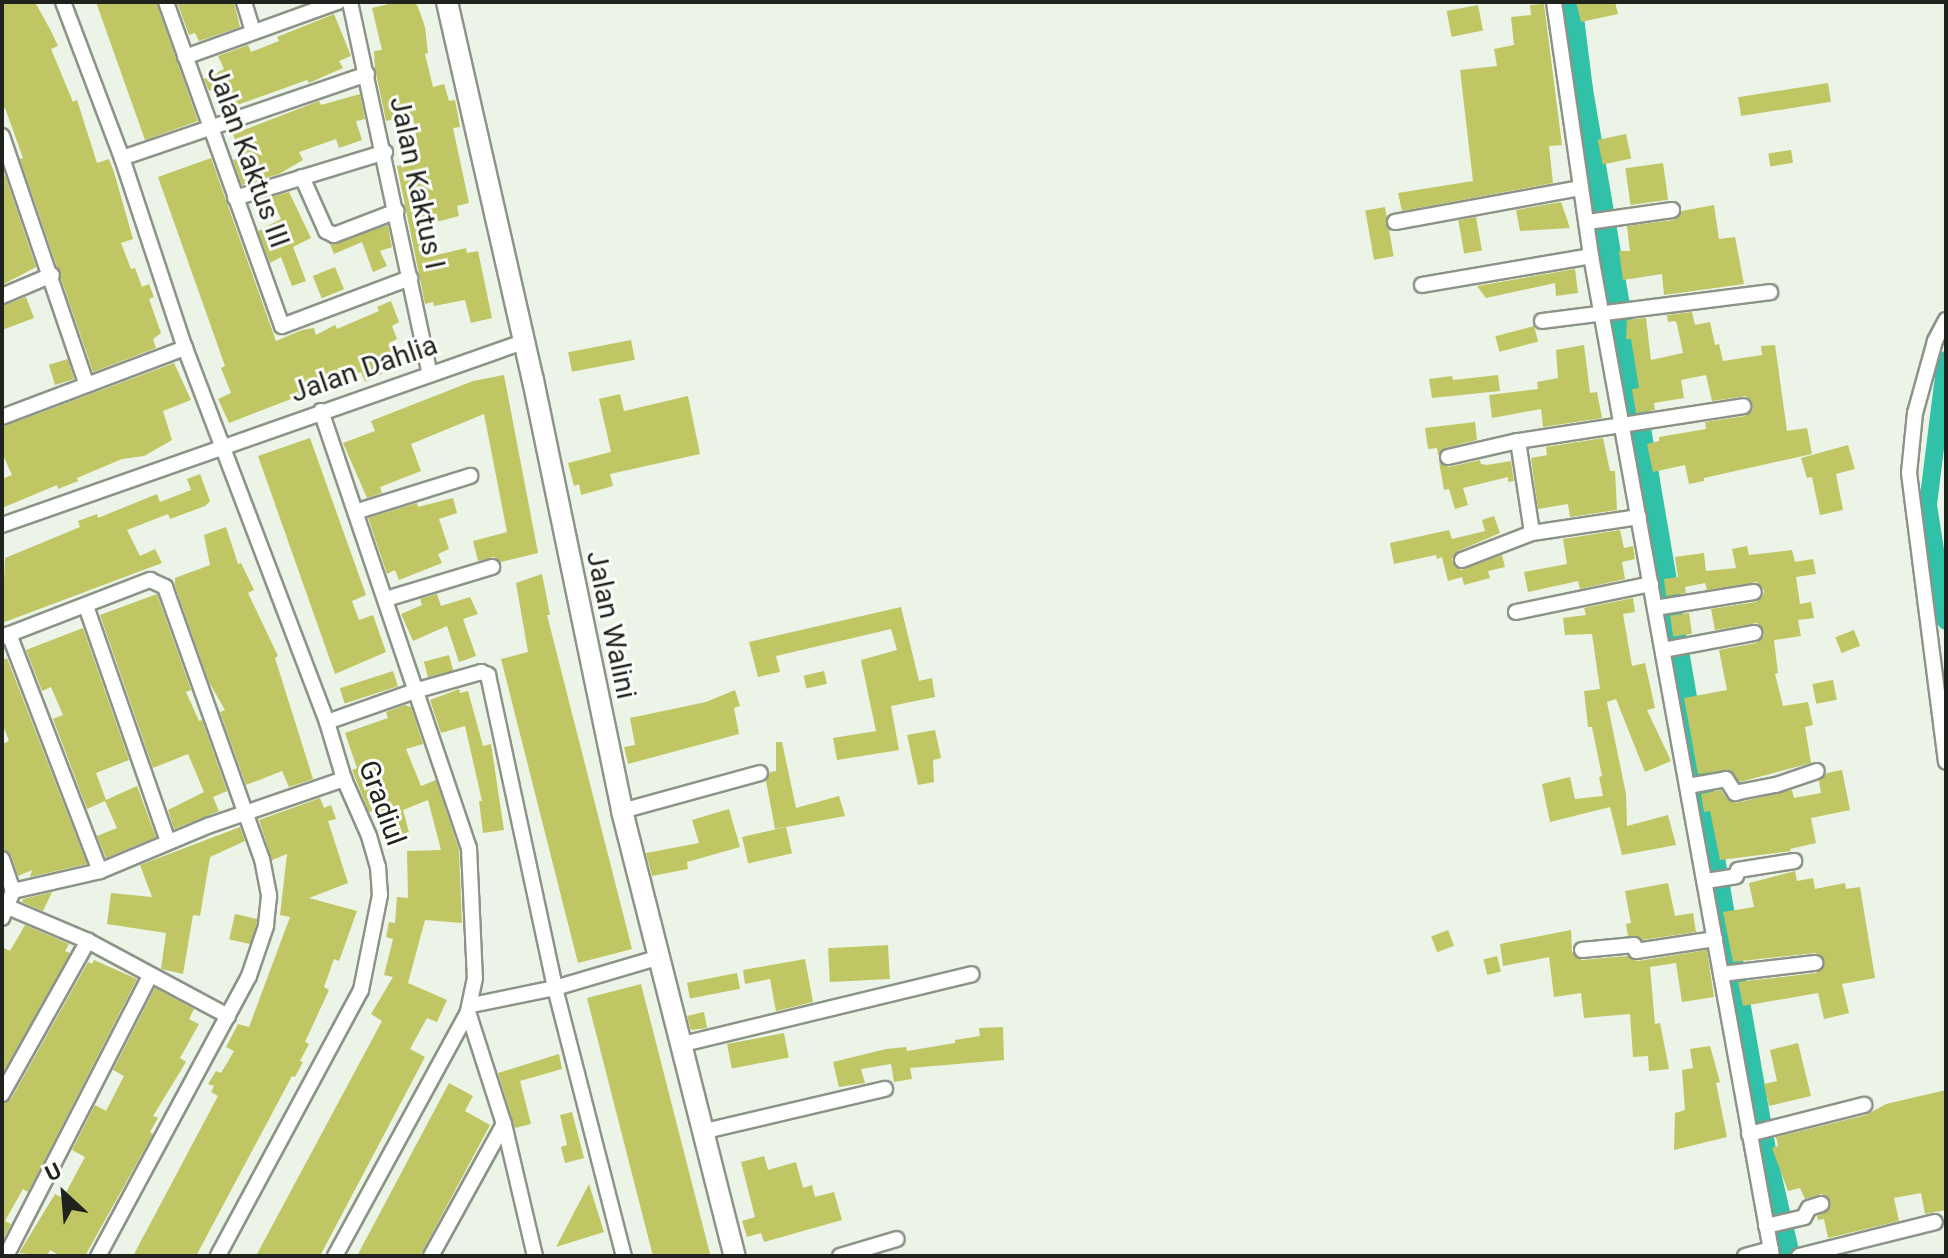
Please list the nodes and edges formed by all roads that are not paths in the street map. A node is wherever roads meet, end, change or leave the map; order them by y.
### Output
1 (63, 2) edge
2 (166, 2) edge
3 (244, 2) edge
4 (338, 2) edge
5 (350, 2) edge
6 (447, 2) edge
7 (1554, 2) edge
8 (253, 31) junction
9 (185, 57) junction
10 (367, 74) junction
11 (213, 127) junction
12 (2, 136) edge
13 (385, 152) junction
14 (122, 158) junction
15 (302, 177) junction
16 (1581, 188) junction
17 (235, 198) junction
18 (1672, 210) dead end
19 (397, 211) junction
20 (1595, 221) junction
21 (1395, 222) dead end
22 (1591, 256) junction
23 (52, 275) junction
24 (410, 278) junction
25 (1422, 285) dead end
26 (1770, 292) dead end
27 (2, 296) edge
28 (1612, 314) junction
29 (1946, 320) edge
30 (1542, 321) dead end
31 (523, 342) junction
32 (185, 348) junction
33 (430, 375) junction
34 (87, 385) junction
35 (1743, 406) dead end
36 (321, 411) junction
37 (2, 417) edge
38 (1628, 423) junction
39 (1518, 441) junction
40 (223, 447) junction
41 (1448, 457) dead end
42 (470, 476) dead end
43 (355, 512) junction
44 (1639, 517) junction
45 (2, 525) edge
46 (1532, 533) junction
47 (1462, 560) dead end
48 (492, 567) dead end
49 (1651, 584) junction
50 (1754, 592) dead end
51 (386, 599) junction
52 (86, 606) junction
53 (1663, 608) junction
54 (1516, 612) dead end
55 (1754, 633) dead end
56 (6, 636) edge
57 (1670, 649) junction
58 (418, 690) junction
59 (327, 722) junction
60 (1946, 762) edge
61 (1817, 771) dead end
62 (760, 773) dead end
63 (344, 779) junction
64 (1694, 785) junction
65 (622, 811) junction
66 (245, 812) junction
67 (168, 842) junction
68 (2, 859) edge
69 (1794, 861) dead end
70 (100, 871) junction
71 (1711, 880) junction
72 (13, 891) junction
73 (5, 912) edge
74 (1715, 939) junction
75 (88, 941) junction
76 (1582, 950) dead end
77 (657, 958) junction
78 (1815, 963) dead end
79 (1728, 973) junction
80 (972, 974) dead end
81 (150, 976) junction
82 (555, 988) junction
83 (470, 1009) junction
84 (228, 1016) junction
85 (679, 1045) junction
86 (885, 1089) dead end
87 (2, 1094) edge
88 (1864, 1105) dead end
89 (504, 1124) junction
90 (701, 1132) junction
91 (1755, 1133) junction
92 (1821, 1204) dead end
93 (1935, 1222) dead end
94 (1774, 1225) junction
95 (897, 1239) dead end
96 (1771, 1253) edge
97 (6, 1256) edge
98 (98, 1256) edge
99 (218, 1256) edge
100 (335, 1256) edge
101 (431, 1256) edge
102 (535, 1256) edge
103 (624, 1256) edge
104 (735, 1256) edge
105 (840, 1256) edge
106 (1745, 1256) edge
107 (1799, 1256) edge

1 - 14 street, Gradiul
2 - 9 street, Jalan Kaktus III
3 - 8 street
4 - 8 street
5 - 10 street, Jalan Kaktus I
6 - 31 street, Jalan Walini
7 - 16 street
8 - 9 street
9 - 11 street, Jalan Kaktus III
10 - 11 street
10 - 13 street, Jalan Kaktus I
11 - 14 street
11 - 17 street, Jalan Kaktus III
12 - 23 street
13 - 15 street
13 - 19 street, Jalan Kaktus I
14 - 32 street, Gradiul
15 - 17 street
15 - 19 street
16 - 20 street
16 - 21 street
17 - 24 street, Jalan Kaktus III
18 - 20 street
19 - 24 street, Jalan Kaktus I
20 - 22 street
22 - 25 street
22 - 28 street
23 - 27 street
23 - 34 street
24 - 33 street, Jalan Kaktus I
26 - 28 street
28 - 30 street
28 - 38 street
29 - 60 street
31 - 33 street, Jalan Dahlia
31 - 65 street, Jalan Walini
32 - 34 street
32 - 40 street, Gradiul
33 - 36 street, Jalan Dahlia
34 - 37 street
35 - 38 street
36 - 40 street, Jalan Dahlia
36 - 43 street
38 - 39 street
38 - 44 street
39 - 41 street
39 - 46 street
40 - 45 street, Jalan Dahlia
40 - 59 street, Gradiul
42 - 43 street
43 - 51 street
44 - 46 street
44 - 49 street
46 - 47 street
48 - 51 street
49 - 53 street
49 - 54 street
50 - 53 street
51 - 58 street
52 - 56 street
52 - 66 street
52 - 67 street
53 - 57 street
55 - 57 street
56 - 70 street
57 - 64 street
58 - 59 street
58 - 82 street
58 - 83 street
59 - 63 street, Gradiul
61 - 64 street
62 - 65 street
63 - 66 street
63 - 99 street, Gradiul
64 - 71 street
65 - 77 street, Jalan Walini
66 - 67 street
66 - 84 street
67 - 70 street
68 - 72 street
69 - 71 street
70 - 72 street
71 - 74 street
72 - 73 street
73 - 75 street
74 - 76 street
74 - 79 street
75 - 81 street
75 - 87 street
77 - 82 street
77 - 85 street, Jalan Walini
78 - 79 street
79 - 91 street
80 - 85 street
81 - 84 street
81 - 97 street
82 - 83 street
82 - 103 street
83 - 89 street
83 - 100 street
84 - 98 street
85 - 90 street, Jalan Walini
86 - 90 street
88 - 91 street
89 - 101 street
89 - 102 street
90 - 104 street, Jalan Walini
91 - 94 street
92 - 94 street
93 - 107 street
94 - 96 street
95 - 105 street
96 - 106 street

